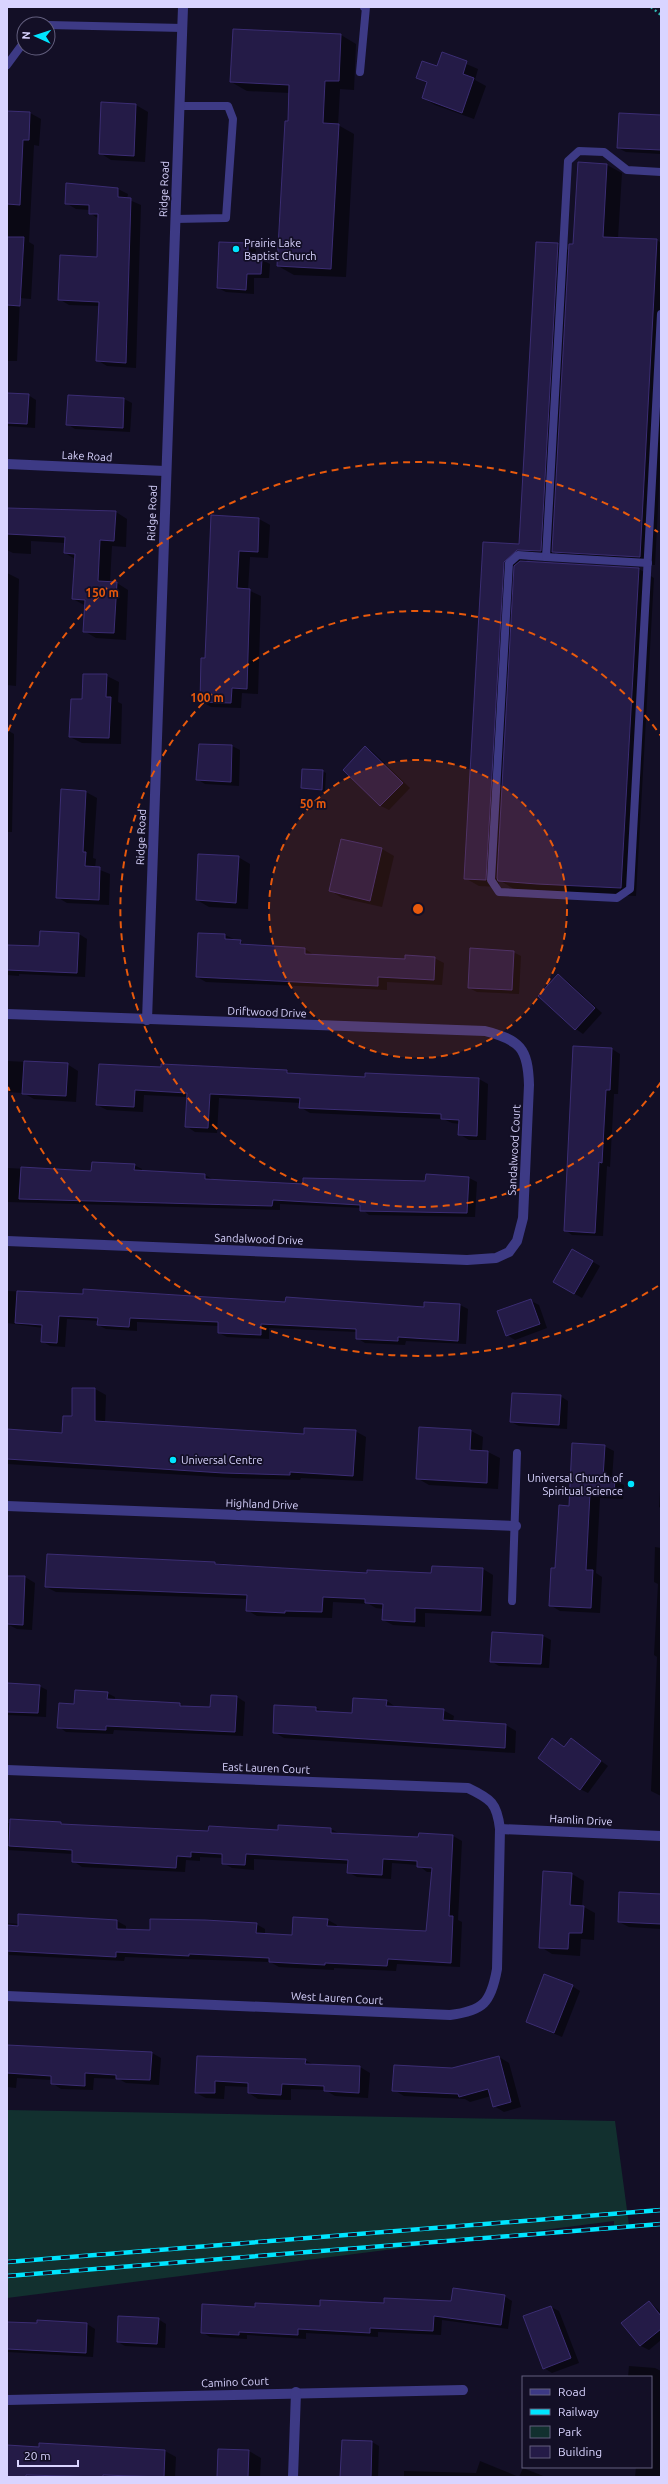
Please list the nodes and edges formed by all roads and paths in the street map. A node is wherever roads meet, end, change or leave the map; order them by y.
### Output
1 (183, 7) edge
2 (366, 7) edge
3 (651, 7) edge
4 (661, 15) edge
5 (56, 25) edge
6 (183, 28) junction
7 (16, 53) edge
8 (7, 65) edge
9 (360, 72) dead end
10 (180, 106) junction
11 (661, 172) edge
12 (175, 219) junction
13 (661, 314) edge
14 (7, 464) edge
15 (165, 471) junction
16 (546, 557) junction
17 (648, 563) junction
18 (7, 1014) edge
19 (147, 1020) junction
20 (522, 1047) joint
21 (7, 1241) edge
22 (508, 1252) joint
23 (518, 1453) dead end
24 (7, 1506) edge
25 (516, 1526) junction
26 (512, 1601) dead end
27 (7, 1770) edge
28 (500, 1828) junction
29 (661, 1836) edge
30 (7, 1996) edge
31 (463, 2390) dead end
32 (296, 2392) junction
33 (7, 2400) edge
34 (293, 2477) edge

1 - 6 street, Ridge Road
2 - 9 lane
3 - 4 path
5 - 6 lane
6 - 10 street, Ridge Road
7 - 8 lane
10 - 12 street, Ridge Road
10 - 12 lane
11 - 16 lane
12 - 15 street, Ridge Road
13 - 17 lane
14 - 15 street, Lake Road
15 - 19 street, Ridge Road
16 - 17 lane
16 - 17 lane
18 - 19 street, Driftwood Drive
19 - 20 street, Driftwood Drive
20 - 22 street, Sandalwood Court
21 - 22 street, Sandalwood Drive
23 - 25 lane
24 - 25 street, Highland Drive
25 - 26 lane
27 - 28 street, East Lauren Court
28 - 29 street, Hamlin Drive
28 - 30 street, West Lauren Court
31 - 32 street, Camino Court
32 - 33 street, Camino Court
32 - 34 street

